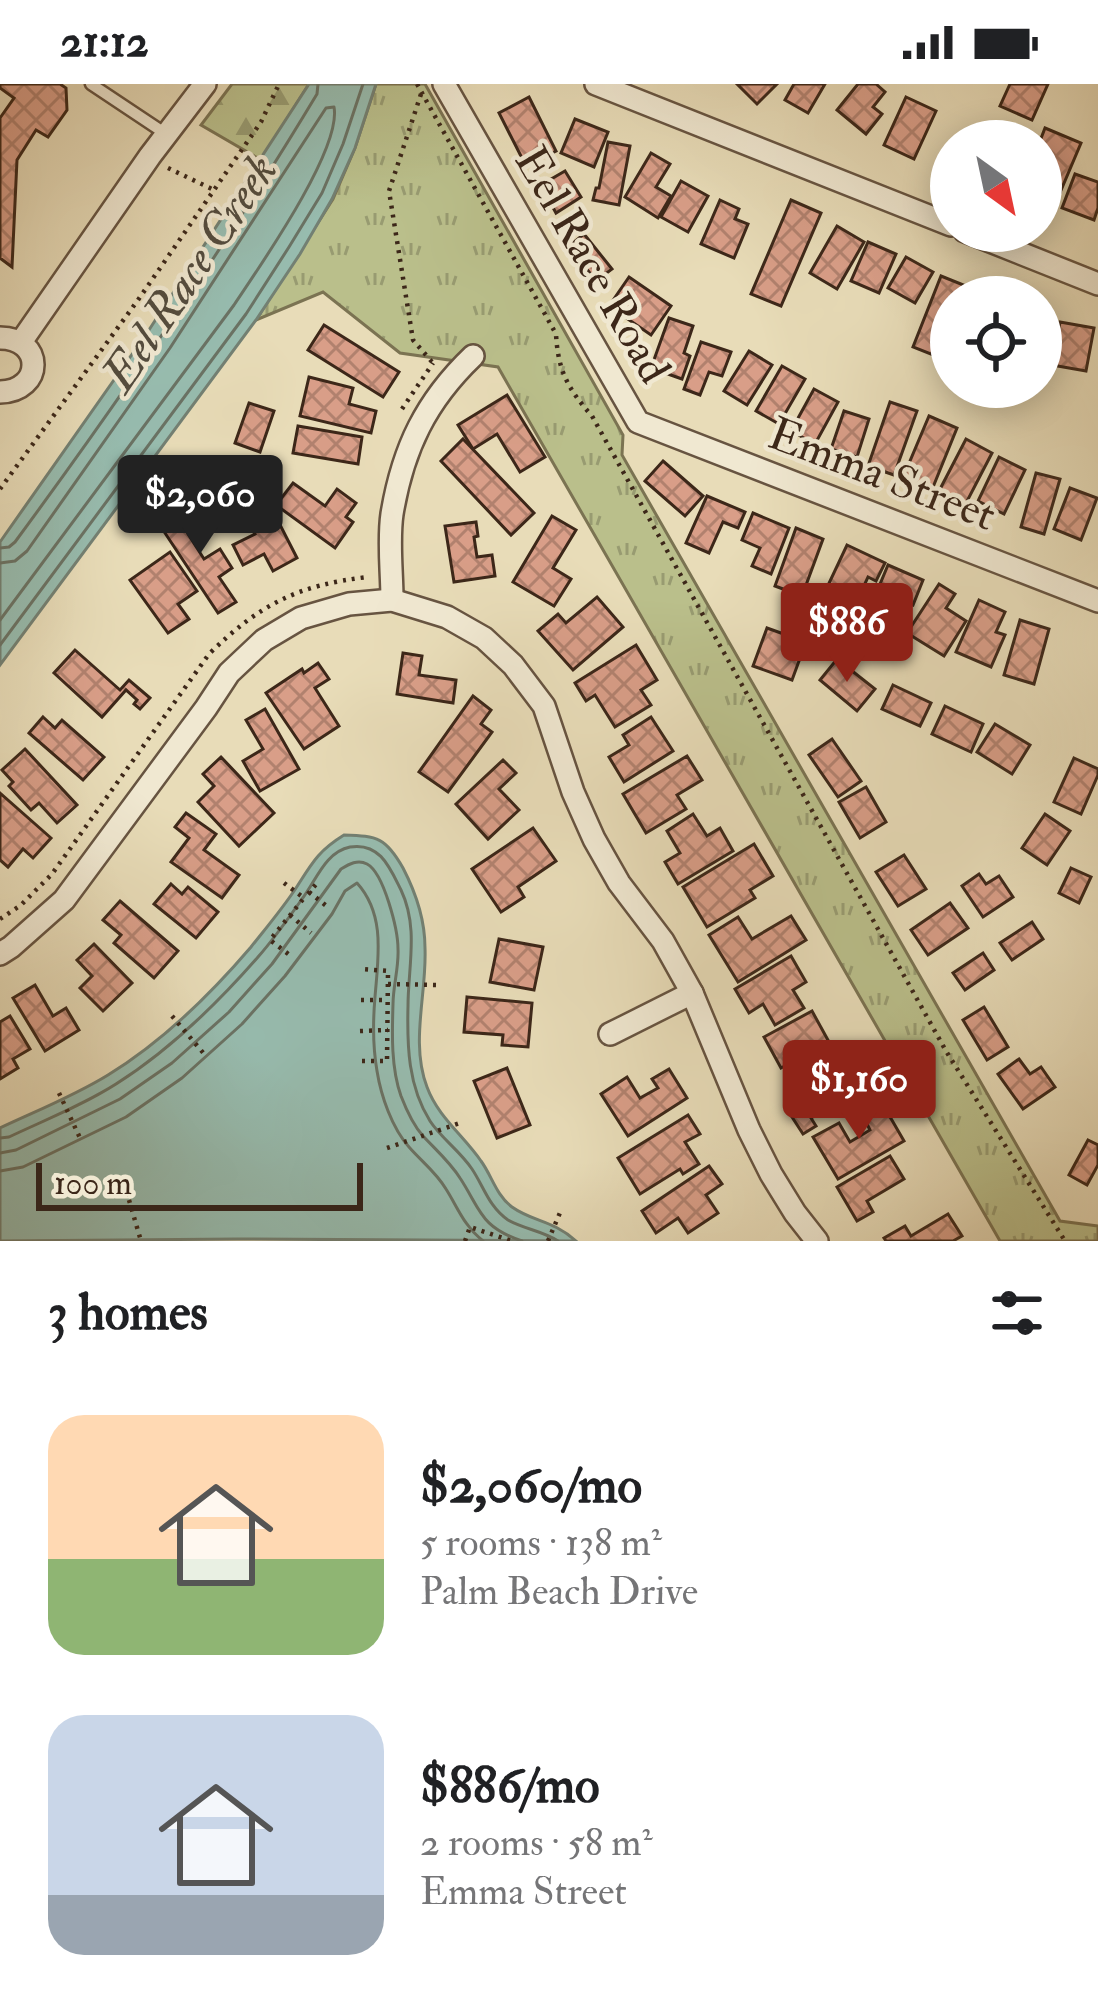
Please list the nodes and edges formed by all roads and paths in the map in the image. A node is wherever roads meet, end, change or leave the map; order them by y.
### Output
1 (92, 84) edge
2 (205, 84) edge
3 (279, 84) edge
4 (422, 84) edge
5 (444, 84) edge
6 (596, 84) edge
7 (421, 94) junction
8 (166, 134) junction
9 (150, 156) junction
10 (212, 189) junction
11 (930, 217) edge
12 (1018, 252) edge
13 (1098, 284) edge
14 (10, 340) edge
15 (473, 356) dead end
16 (448, 380) junction
17 (0, 392) edge
18 (638, 422) joint
19 (0, 489) edge
20 (392, 600) junction
21 (1098, 601) edge
22 (284, 883) dead end
23 (317, 883) dead end
24 (306, 895) junction
25 (329, 908) dead end
26 (290, 916) junction
27 (311, 933) dead end
28 (0, 954) edge
29 (290, 956) dead end
30 (362, 969) dead end
31 (388, 984) junction
32 (439, 985) dead end
33 (692, 993) junction
34 (361, 1000) dead end
35 (388, 1000) junction
36 (172, 1016) dead end
37 (388, 1030) junction
38 (360, 1031) dead end
39 (610, 1034) dead end
40 (205, 1055) dead end
41 (362, 1061) dead end
42 (59, 1093) dead end
43 (460, 1123) dead end
44 (80, 1138) dead end
45 (388, 1148) dead end
46 (129, 1201) dead end
47 (562, 1208) dead end
48 (498, 1239) edge
49 (140, 1241) edge
50 (466, 1241) edge
51 (512, 1241) edge
52 (548, 1241) edge
53 (817, 1241) edge
54 (1065, 1241) edge

1 - 8 lane
2 - 8 street
3 - 10 path
4 - 7 path
5 - 18 street, Eel Race Road
6 - 11 street
7 - 16 path
7 - 54 path
8 - 9 street
9 - 10 path
9 - 14 street
10 - 19 path
12 - 13 street
14 - 17 street
15 - 16 street
16 - 20 street
18 - 21 street, Emma Street
20 - 28 street
20 - 33 street
22 - 24 path
23 - 24 path
24 - 25 path
24 - 26 path
26 - 27 path
26 - 29 path
30 - 31 path
31 - 32 path
31 - 35 path
33 - 39 street
33 - 53 street
34 - 35 path
35 - 37 path
36 - 40 path
37 - 38 path
37 - 41 path
42 - 44 path
43 - 45 path
46 - 49 path
47 - 52 path
48 - 50 path
48 - 51 path

